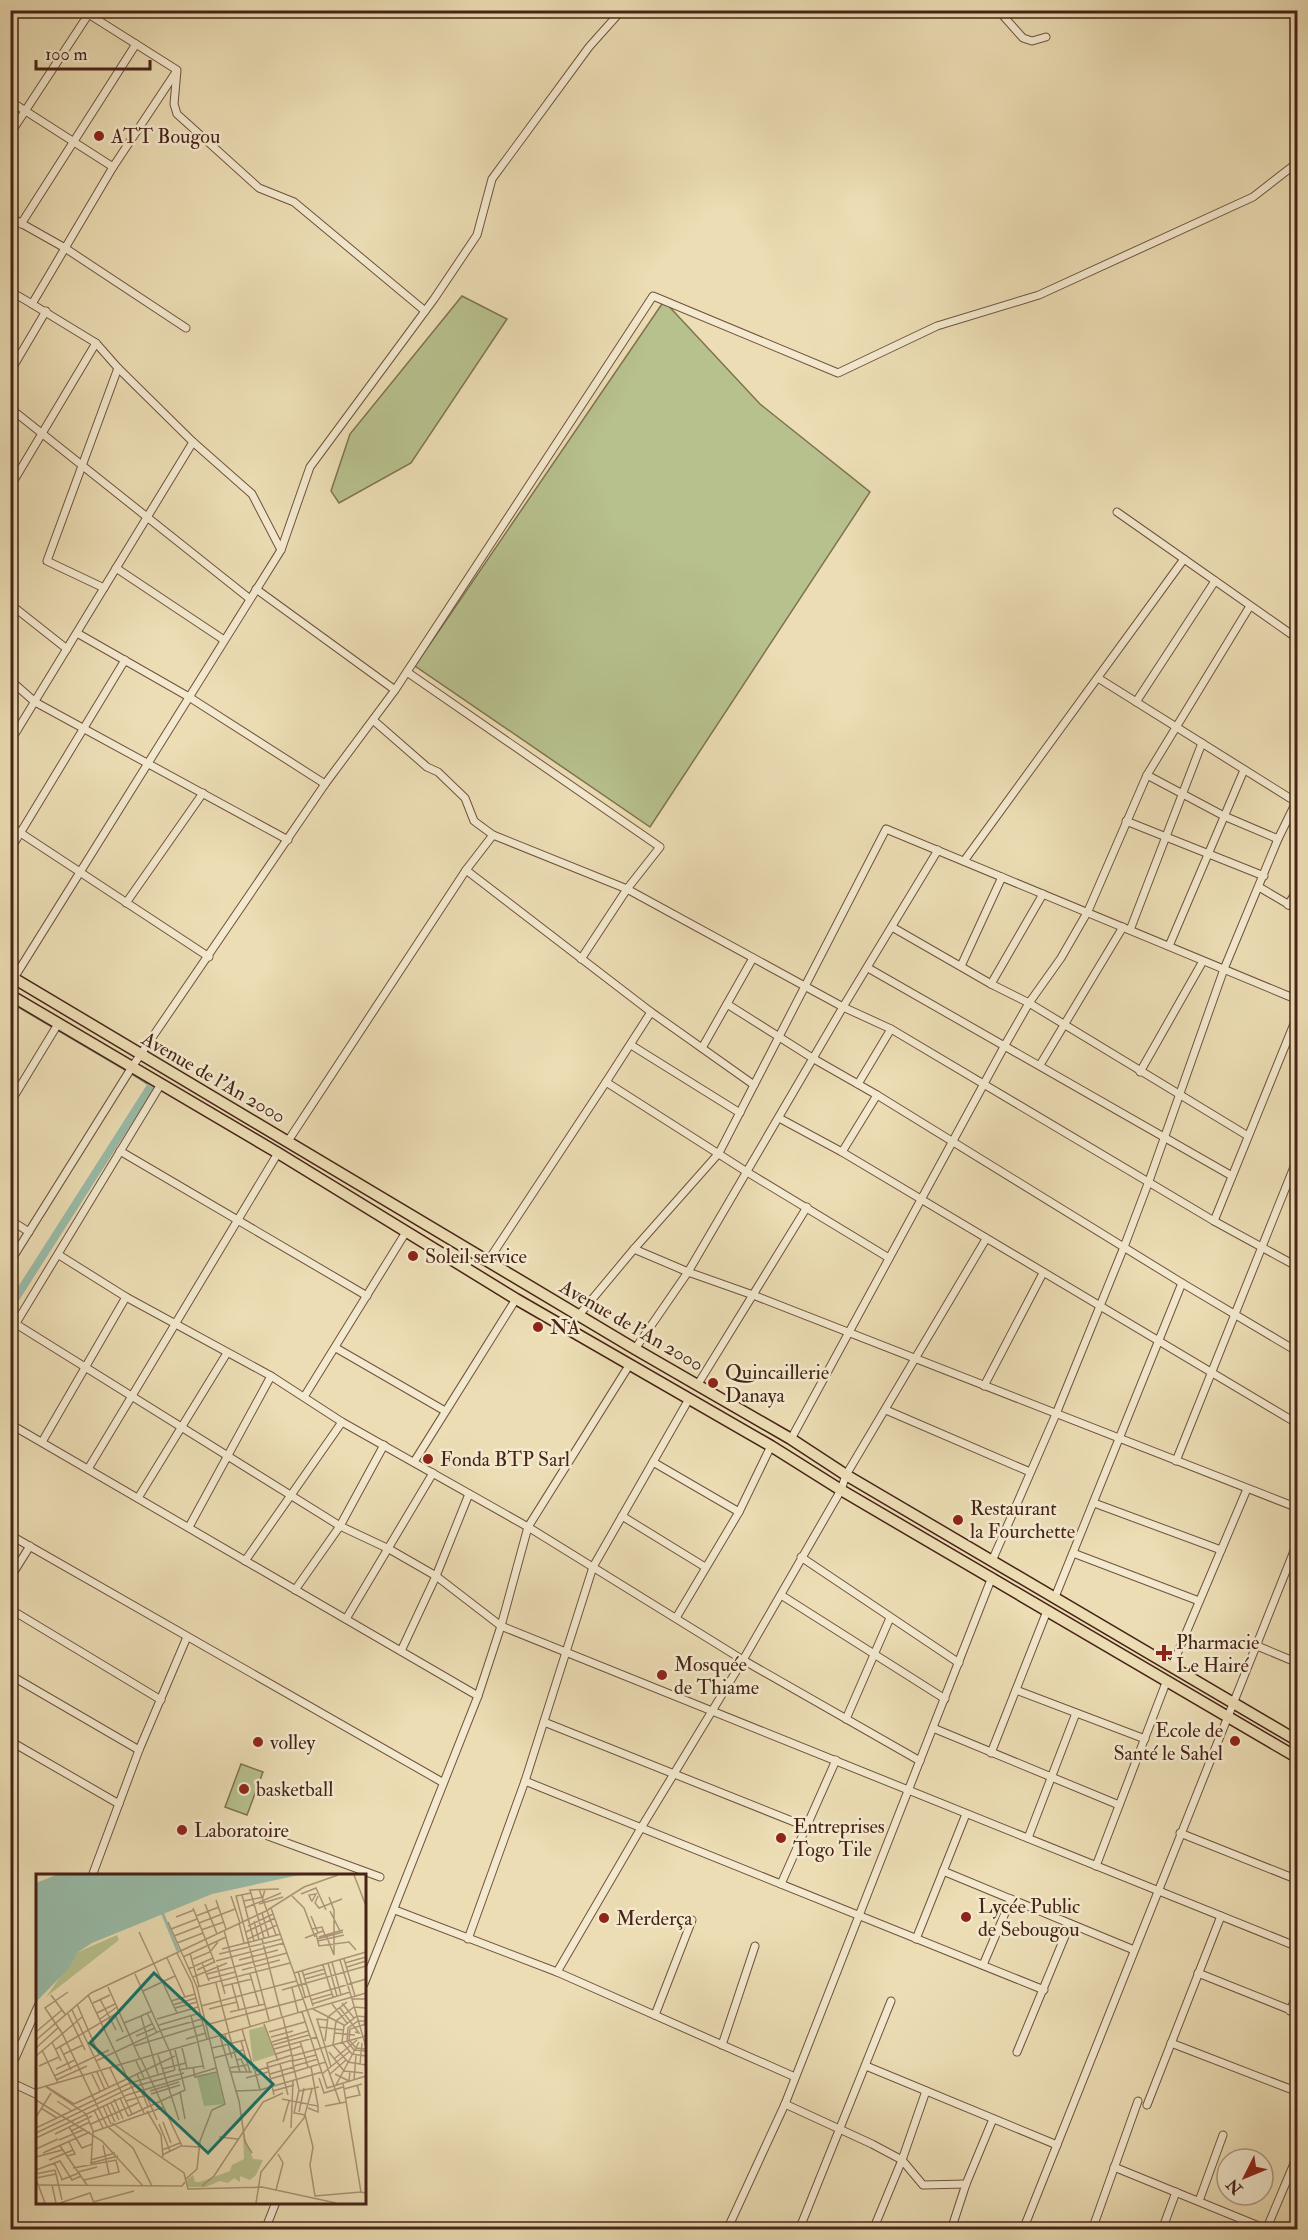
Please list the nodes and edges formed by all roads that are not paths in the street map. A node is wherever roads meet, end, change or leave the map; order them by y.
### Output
1 (17, 10) edge
2 (622, 10) edge
3 (998, 10) edge
4 (85, 13) edge
5 (10, 20) edge
6 (1046, 37) dead end
7 (136, 44) junction
8 (177, 70) junction
9 (10, 101) edge
10 (25, 110) junction
11 (10, 134) edge
12 (74, 142) junction
13 (1298, 162) edge
14 (114, 167) junction
15 (10, 218) edge
16 (21, 224) junction
17 (65, 248) junction
18 (10, 291) edge
19 (32, 304) junction
20 (46, 311) junction
21 (426, 311) junction
22 (186, 328) dead end
23 (96, 343) junction
24 (118, 368) junction
25 (10, 372) edge
26 (10, 408) edge
27 (42, 434) junction
28 (193, 442) junction
29 (81, 465) junction
30 (10, 487) edge
31 (1117, 512) dead end
32 (147, 518) junction
33 (281, 550) junction
34 (1184, 559) junction
35 (116, 568) junction
36 (1215, 581) junction
37 (104, 588) junction
38 (256, 590) junction
39 (250, 599) junction
40 (10, 604) edge
41 (1250, 606) junction
42 (77, 633) junction
43 (1298, 639) edge
44 (224, 640) junction
45 (67, 650) junction
46 (125, 660) junction
47 (407, 672) junction
48 (1098, 678) junction
49 (10, 680) edge
50 (395, 690) junction
51 (189, 697) junction
52 (35, 702) junction
53 (1136, 702) junction
54 (373, 720) junction
55 (1177, 727) junction
56 (84, 728) junction
57 (10, 742) edge
58 (1202, 743) junction
59 (148, 762) junction
60 (1244, 770) junction
61 (1147, 775) junction
62 (325, 784) junction
63 (203, 793) junction
64 (1182, 794) junction
65 (1297, 800) edge
66 (1224, 816) junction
67 (1126, 821) junction
68 (10, 826) edge
69 (21, 833) junction
70 (493, 836) junction
71 (1166, 837) junction
72 (1278, 839) junction
73 (288, 840) junction
74 (10, 850) edge
75 (938, 850) junction
76 (1208, 854) junction
77 (964, 861) junction
78 (466, 870) junction
79 (80, 872) junction
80 (1264, 876) junction
81 (1002, 877) junction
82 (1259, 887) junction
83 (627, 889) junction
84 (1298, 889) edge
85 (1043, 894) junction
86 (126, 903) junction
87 (1288, 905) junction
88 (1298, 910) edge
89 (1088, 911) junction
90 (892, 927) junction
91 (1127, 929) junction
92 (1169, 946) junction
93 (209, 957) junction
94 (753, 958) junction
95 (581, 959) junction
96 (1203, 961) junction
97 (961, 966) junction
98 (868, 968) junction
99 (1224, 969) junction
100 (12, 977) edge
101 (991, 984) junction
102 (805, 985) junction
103 (10, 995) edge
104 (1298, 1000) edge
105 (1029, 1003) junction
106 (727, 1004) junction
107 (843, 1007) junction
108 (651, 1012) junction
109 (1298, 1014) edge
110 (58, 1024) junction
111 (1064, 1024) junction
112 (891, 1029) junction
113 (779, 1036) junction
114 (631, 1045) junction
115 (1005, 1045) junction
116 (702, 1048) junction
117 (141, 1054) junction
118 (814, 1059) junction
119 (1040, 1065) junction
120 (132, 1067) junction
121 (1140, 1072) junction
122 (606, 1082) junction
123 (161, 1084) junction
124 (858, 1084) junction
125 (754, 1085) junction
126 (983, 1086) junction
127 (877, 1095) junction
128 (1180, 1096) junction
129 (10, 1103) edge
130 (740, 1113) junction
131 (779, 1118) junction
132 (1165, 1137) junction
133 (1248, 1137) junction
134 (288, 1141) junction
135 (952, 1142) junction
136 (120, 1151) junction
137 (842, 1152) junction
138 (278, 1153) junction
139 (719, 1153) junction
140 (1298, 1157) edge
141 (1296, 1168) edge
142 (747, 1172) junction
143 (1232, 1176) junction
144 (1149, 1181) junction
145 (920, 1200) junction
146 (807, 1208) junction
147 (10, 1220) edge
148 (238, 1220) junction
149 (1214, 1221) junction
150 (29, 1232) junction
151 (406, 1232) junction
152 (986, 1239) junction
153 (1124, 1247) junction
154 (1262, 1247) junction
155 (634, 1249) junction
156 (58, 1255) junction
157 (889, 1258) junction
158 (488, 1261) junction
159 (10, 1262) edge
160 (1298, 1267) edge
161 (688, 1272) junction
162 (1043, 1273) junction
163 (1182, 1283) junction
164 (753, 1295) junction
165 (367, 1296) junction
166 (126, 1297) junction
167 (516, 1299) junction
168 (1100, 1307) junction
169 (579, 1315) junction
170 (1234, 1315) junction
171 (176, 1323) junction
172 (16, 1324) junction
173 (848, 1333) junction
174 (10, 1334) edge
175 (1158, 1342) junction
176 (336, 1348) junction
177 (635, 1349) junction
178 (1298, 1352) edge
179 (227, 1353) junction
180 (917, 1359) junction
181 (630, 1364) junction
182 (84, 1367) junction
183 (1212, 1374) junction
184 (271, 1376) junction
185 (698, 1384) junction
186 (984, 1386) junction
187 (132, 1396) junction
188 (304, 1397) junction
189 (689, 1399) junction
190 (886, 1410) junction
191 (445, 1411) junction
192 (1056, 1414) junction
193 (342, 1422) junction
194 (10, 1424) edge
195 (1298, 1424) edge
196 (182, 1427) junction
197 (1120, 1438) junction
198 (791, 1439) junction
199 (42, 1442) junction
200 (384, 1446) junction
201 (771, 1446) junction
202 (228, 1456) junction
203 (1176, 1461) junction
204 (414, 1462) junction
205 (653, 1462) junction
206 (88, 1469) junction
207 (1030, 1472) junction
208 (433, 1473) junction
209 (846, 1475) junction
210 (1247, 1489) junction
211 (842, 1490) junction
212 (469, 1494) junction
213 (291, 1495) junction
214 (138, 1498) junction
215 (1094, 1503) junction
216 (1298, 1508) edge
217 (739, 1512) junction
218 (622, 1516) junction
219 (340, 1526) junction
220 (189, 1527) junction
221 (528, 1527) junction
222 (10, 1534) edge
223 (1298, 1540) edge
224 (30, 1546) junction
225 (389, 1549) junction
226 (1221, 1550) junction
227 (1073, 1552) junction
228 (801, 1557) junction
229 (245, 1561) junction
230 (992, 1561) junction
231 (593, 1567) junction
232 (705, 1567) junction
233 (435, 1576) junction
234 (992, 1577) junction
235 (10, 1578) edge
236 (295, 1590) junction
237 (781, 1595) junction
238 (1055, 1597) junction
239 (1199, 1601) junction
240 (10, 1609) edge
241 (1047, 1611) junction
242 (346, 1618) junction
243 (676, 1618) junction
244 (890, 1618) junction
245 (501, 1626) junction
246 (187, 1637) junction
247 (1255, 1645) junction
248 (401, 1650) junction
249 (567, 1652) junction
250 (874, 1655) junction
251 (743, 1660) junction
252 (959, 1663) junction
253 (1298, 1663) edge
254 (1172, 1666) junction
255 (10, 1675) edge
256 (1167, 1680) junction
257 (1016, 1690) junction
258 (478, 1696) junction
259 (945, 1699) junction
260 (161, 1700) junction
261 (1232, 1702) junction
262 (711, 1710) junction
263 (1076, 1713) junction
264 (1227, 1715) junction
265 (846, 1719) junction
266 (544, 1722) junction
267 (933, 1728) junction
268 (1144, 1739) junction
269 (10, 1741) edge
270 (1298, 1741) edge
271 (139, 1750) junction
272 (991, 1753) junction
273 (1298, 1758) edge
274 (836, 1760) junction
275 (920, 1761) junction
276 (673, 1775) junction
277 (1052, 1777) junction
278 (525, 1781) junction
279 (442, 1782) junction
280 (909, 1789) junction
281 (119, 1804) junction
282 (1119, 1805) junction
283 (966, 1814) junction
284 (807, 1827) junction
285 (641, 1828) junction
286 (1180, 1833) junction
287 (268, 1836) dead end
288 (1028, 1838) junction
289 (1096, 1866) junction
290 (943, 1871) junction
291 (92, 1874) edge
292 (380, 1877) dead end
293 (1298, 1880) edge
294 (781, 1884) junction
295 (1157, 1890) junction
296 (1011, 1899) junction
297 (395, 1910) junction
298 (859, 1915) junction
299 (1221, 1916) junction
300 (692, 1920) dead end
301 (1070, 1924) junction
302 (468, 1939) junction
303 (916, 1939) junction
304 (755, 1946) dead end
305 (1298, 1947) edge
306 (1134, 1950) junction
307 (983, 1965) junction
308 (556, 1972) junction
309 (1198, 1973) junction
310 (366, 1979) edge
311 (1044, 1990) junction
312 (1298, 1992) edge
313 (891, 2001) dead end
314 (36, 2011) edge
315 (1294, 2012) edge
316 (655, 2015) junction
317 (1171, 2043) junction
318 (722, 2045) junction
319 (1017, 2052) dead end
320 (866, 2066) junction
321 (10, 2070) edge
322 (795, 2077) junction
323 (10, 2082) edge
324 (926, 2091) junction
325 (1298, 2092) edge
326 (36, 2094) edge
327 (1138, 2101) dead end
328 (785, 2104) junction
329 (1147, 2104) dead end
330 (993, 2119) junction
331 (839, 2129) junction
332 (1223, 2135) dead end
333 (1057, 2145) junction
334 (1298, 2154) edge
335 (902, 2160) junction
336 (1114, 2167) junction
337 (966, 2184) junction
338 (1176, 2192) junction
339 (1199, 2201) junction
340 (275, 2204) edge
341 (265, 2229) edge
342 (727, 2229) edge
343 (799, 2229) edge
344 (873, 2229) edge
345 (951, 2229) edge
346 (1023, 2229) edge
347 (1092, 2229) edge
348 (1162, 2229) edge
349 (1266, 2229) edge

1 - 5 street
2 - 21 street
3 - 6 street
4 - 7 street
4 - 10 street
7 - 8 street
7 - 12 street
8 - 14 street
8 - 21 street
9 - 10 street
10 - 11 street
10 - 12 street
12 - 14 street
12 - 16 street
13 - 47 street
14 - 17 street
15 - 16 street
16 - 17 street
17 - 19 street
17 - 22 street
18 - 19 street
19 - 20 street
20 - 23 street
20 - 25 street
21 - 33 street
23 - 24 street
23 - 27 street
24 - 28 street
24 - 29 street
26 - 27 street
27 - 29 street
27 - 30 street
28 - 32 street
28 - 33 street
29 - 32 street
29 - 37 street
31 - 34 street
32 - 35 street
32 - 39 street
33 - 38 street
34 - 36 street
34 - 48 street
35 - 37 street
35 - 44 street
36 - 41 street
36 - 53 street
37 - 42 street
38 - 39 street
38 - 50 street
39 - 44 street
40 - 45 street
41 - 43 street
41 - 55 street
42 - 45 street
42 - 46 street
44 - 51 street
45 - 52 street
46 - 51 street
46 - 56 street
47 - 50 street
47 - 83 street
48 - 53 street
48 - 77 street
49 - 52 street
50 - 54 street
51 - 59 street
51 - 62 street
52 - 56 street
52 - 57 street
53 - 55 street
54 - 62 street
54 - 70 street
55 - 58 street
55 - 61 street
56 - 59 street
56 - 69 street
58 - 60 street
58 - 64 street
59 - 63 street
59 - 79 street
60 - 65 street
60 - 66 street
61 - 64 street
61 - 67 street
62 - 73 street
63 - 73 street
63 - 86 street
64 - 66 street
64 - 71 street
65 - 72 street
66 - 72 street
66 - 76 street
67 - 71 street
67 - 89 street
68 - 69 street
69 - 74 street
69 - 79 street
70 - 78 street
70 - 83 street
71 - 76 street
71 - 91 street
72 - 80 street
73 - 93 street
75 - 77 street
75 - 90 street
75 - 102 street
76 - 80 street
76 - 92 street
77 - 81 street
78 - 95 street
78 - 134 street
79 - 86 street
79 - 100 street
80 - 82 street
81 - 85 street
81 - 97 street
82 - 87 street
82 - 99 street
83 - 94 street
83 - 95 street
84 - 87 street
85 - 89 street
85 - 101 street
86 - 93 street
87 - 88 street
89 - 91 street
89 - 105 street
90 - 97 street
90 - 98 street
91 - 92 street
91 - 111 street
92 - 96 street
93 - 117 street
94 - 102 street
94 - 106 street
95 - 108 street
96 - 99 street
96 - 121 street
97 - 101 street
98 - 107 street
98 - 115 street
99 - 104 street
99 - 128 street
100 - 117 main road, Avenue de l'An 2000
101 - 105 street
102 - 107 street
102 - 113 street
103 - 110 main road, Avenue de l'An 2000
105 - 111 street
105 - 115 street
106 - 113 street
106 - 116 street
107 - 112 street
107 - 118 street
108 - 114 street
108 - 116 street
109 - 133 street
110 - 120 main road, Avenue de l'An 2000
110 - 129 street
111 - 119 street
111 - 121 street
112 - 124 street
112 - 126 street
113 - 118 street
113 - 125 street
114 - 122 street
114 - 130 street
115 - 119 street
115 - 126 street
116 - 125 street
117 - 120 street
117 - 134 main road, Avenue de l'An 2000
118 - 124 street
118 - 131 street
119 - 132 street
120 - 123 main road, Avenue de l'An 2000
120 - 150 street
121 - 128 street
122 - 139 street
122 - 158 street
123 - 136 street
123 - 138 main road, Avenue de l'An 2000
124 - 127 street
125 - 130 street
126 - 135 street
126 - 144 street
127 - 135 street
127 - 137 street
128 - 132 street
128 - 133 street
130 - 139 street
131 - 137 street
131 - 142 street
132 - 143 street
132 - 144 street
133 - 143 street
134 - 158 main road, Avenue de l'An 2000
135 - 145 street
135 - 153 street
136 - 148 street
136 - 156 street
137 - 145 street
138 - 148 street
138 - 151 main road, Avenue de l'An 2000
139 - 142 street
139 - 155 street
140 - 141 street
141 - 154 street
142 - 146 street
142 - 161 street
143 - 149 street
144 - 149 street
144 - 153 street
145 - 152 street
145 - 157 street
146 - 157 street
146 - 164 street
147 - 150 street
148 - 165 street
148 - 171 street
149 - 154 street
150 - 159 street
151 - 165 street
151 - 167 main road, Avenue de l'An 2000
152 - 162 street
152 - 180 street
153 - 163 street
153 - 168 street
154 - 160 street
154 - 170 street
155 - 161 street
155 - 169 street
156 - 166 street
156 - 172 street
157 - 173 street
158 - 169 main road, Avenue de l'An 2000
161 - 164 street
161 - 177 street
162 - 168 street
162 - 186 street
163 - 170 street
163 - 175 street
164 - 173 street
164 - 185 street
165 - 176 street
166 - 171 street
166 - 182 street
167 - 181 main road, Avenue de l'An 2000
167 - 191 street
168 - 175 street
168 - 192 street
169 - 177 main road, Avenue de l'An 2000
170 - 178 street
170 - 183 street
171 - 179 street
171 - 187 street
172 - 174 street
172 - 182 street
173 - 180 street
173 - 198 street
175 - 183 street
175 - 197 street
176 - 188 street
176 - 191 street
177 - 185 main road, Avenue de l'An 2000
179 - 184 street
179 - 196 street
180 - 186 street
180 - 190 street
181 - 189 main road, Avenue de l'An 2000
181 - 221 street
182 - 187 street
182 - 199 street
183 - 195 street
183 - 203 street
184 - 188 street
184 - 202 street
185 - 198 main road, Avenue de l'An 2000
186 - 192 street
187 - 196 street
187 - 206 street
188 - 193 street
189 - 201 main road, Avenue de l'An 2000
189 - 205 street
190 - 207 street
190 - 209 street
191 - 204 street
192 - 197 street
192 - 207 street
193 - 200 street
193 - 213 street
194 - 199 street
196 - 202 street
196 - 214 street
197 - 203 street
197 - 215 street
198 - 209 main road, Avenue de l'An 2000
199 - 206 street
200 - 204 street
200 - 219 street
201 - 211 main road, Avenue de l'An 2000
201 - 217 street
202 - 213 street
202 - 220 street
203 - 210 street
204 - 208 street
205 - 217 street
205 - 218 street
206 - 214 street
207 - 230 street
208 - 212 street
208 - 225 street
209 - 211 street
209 - 230 main road, Avenue de l'An 2000
210 - 216 street
210 - 226 street
211 - 228 street
211 - 234 main road, Avenue de l'An 2000
212 - 221 street
212 - 233 street
213 - 219 street
213 - 229 street
214 - 220 street
215 - 226 street
215 - 227 street
217 - 232 street
218 - 231 street
218 - 232 street
219 - 225 street
219 - 236 street
220 - 229 street
221 - 231 street
221 - 245 street
222 - 224 street
223 - 247 street
224 - 235 street
224 - 246 street
225 - 233 street
225 - 242 street
226 - 239 street
227 - 238 street
227 - 239 street
228 - 237 street
228 - 244 street
229 - 236 street
230 - 238 main road, Avenue de l'An 2000
231 - 243 street
231 - 249 street
232 - 243 street
233 - 245 street
233 - 248 street
234 - 241 main road, Avenue de l'An 2000
234 - 252 street
236 - 242 street
237 - 250 street
237 - 251 street
238 - 254 main road, Avenue de l'An 2000
239 - 254 street
240 - 260 street
241 - 256 main road, Avenue de l'An 2000
241 - 257 street
242 - 248 street
243 - 251 street
244 - 250 street
244 - 252 street
245 - 249 street
245 - 258 street
246 - 260 street
246 - 279 street
247 - 253 street
247 - 261 street
248 - 258 street
249 - 262 street
249 - 266 street
250 - 259 street
250 - 265 street
251 - 262 street
251 - 265 street
252 - 259 street
254 - 261 main road, Avenue de l'An 2000
255 - 271 street
256 - 264 main road, Avenue de l'An 2000
256 - 268 street
257 - 263 street
257 - 272 street
258 - 279 street
259 - 267 street
260 - 271 street
261 - 264 street
261 - 270 main road, Avenue de l'An 2000
262 - 274 street
262 - 276 street
263 - 268 street
263 - 277 street
264 - 273 main road, Avenue de l'An 2000
264 - 286 street
265 - 275 street
266 - 276 street
266 - 278 street
267 - 272 street
267 - 275 street
268 - 282 street
269 - 281 street
271 - 281 street
272 - 277 street
274 - 280 street
274 - 284 street
275 - 280 street
276 - 284 street
276 - 285 street
277 - 282 street
277 - 288 street
278 - 285 street
278 - 302 street
279 - 297 street
280 - 283 street
280 - 298 street
281 - 291 street
282 - 289 street
283 - 288 street
283 - 290 street
284 - 294 street
285 - 294 street
285 - 308 street
286 - 293 street
286 - 295 street
287 - 292 street
288 - 289 street
289 - 295 street
290 - 296 street
290 - 303 street
294 - 298 street
295 - 299 street
295 - 306 street
296 - 301 street
296 - 307 street
297 - 302 street
297 - 310 street
298 - 303 street
298 - 322 street
299 - 305 street
299 - 309 street
300 - 316 street
301 - 306 street
301 - 311 street
302 - 308 street
303 - 307 street
304 - 318 street
306 - 333 street
307 - 311 street
308 - 316 street
309 - 315 street
309 - 317 street
311 - 319 street
312 - 315 street
313 - 320 street
314 - 321 street
316 - 318 street
317 - 325 street
317 - 329 street
318 - 322 street
320 - 324 street
320 - 331 street
322 - 328 street
323 - 326 street
324 - 330 street
324 - 335 street
327 - 336 street
328 - 331 street
328 - 342 street
330 - 333 street
330 - 337 street
331 - 335 street
331 - 343 street
332 - 339 street
333 - 346 street
334 - 349 street
335 - 337 street
335 - 344 street
336 - 338 street
336 - 347 street
337 - 345 street
338 - 339 street
338 - 348 street
339 - 349 street
340 - 341 street

